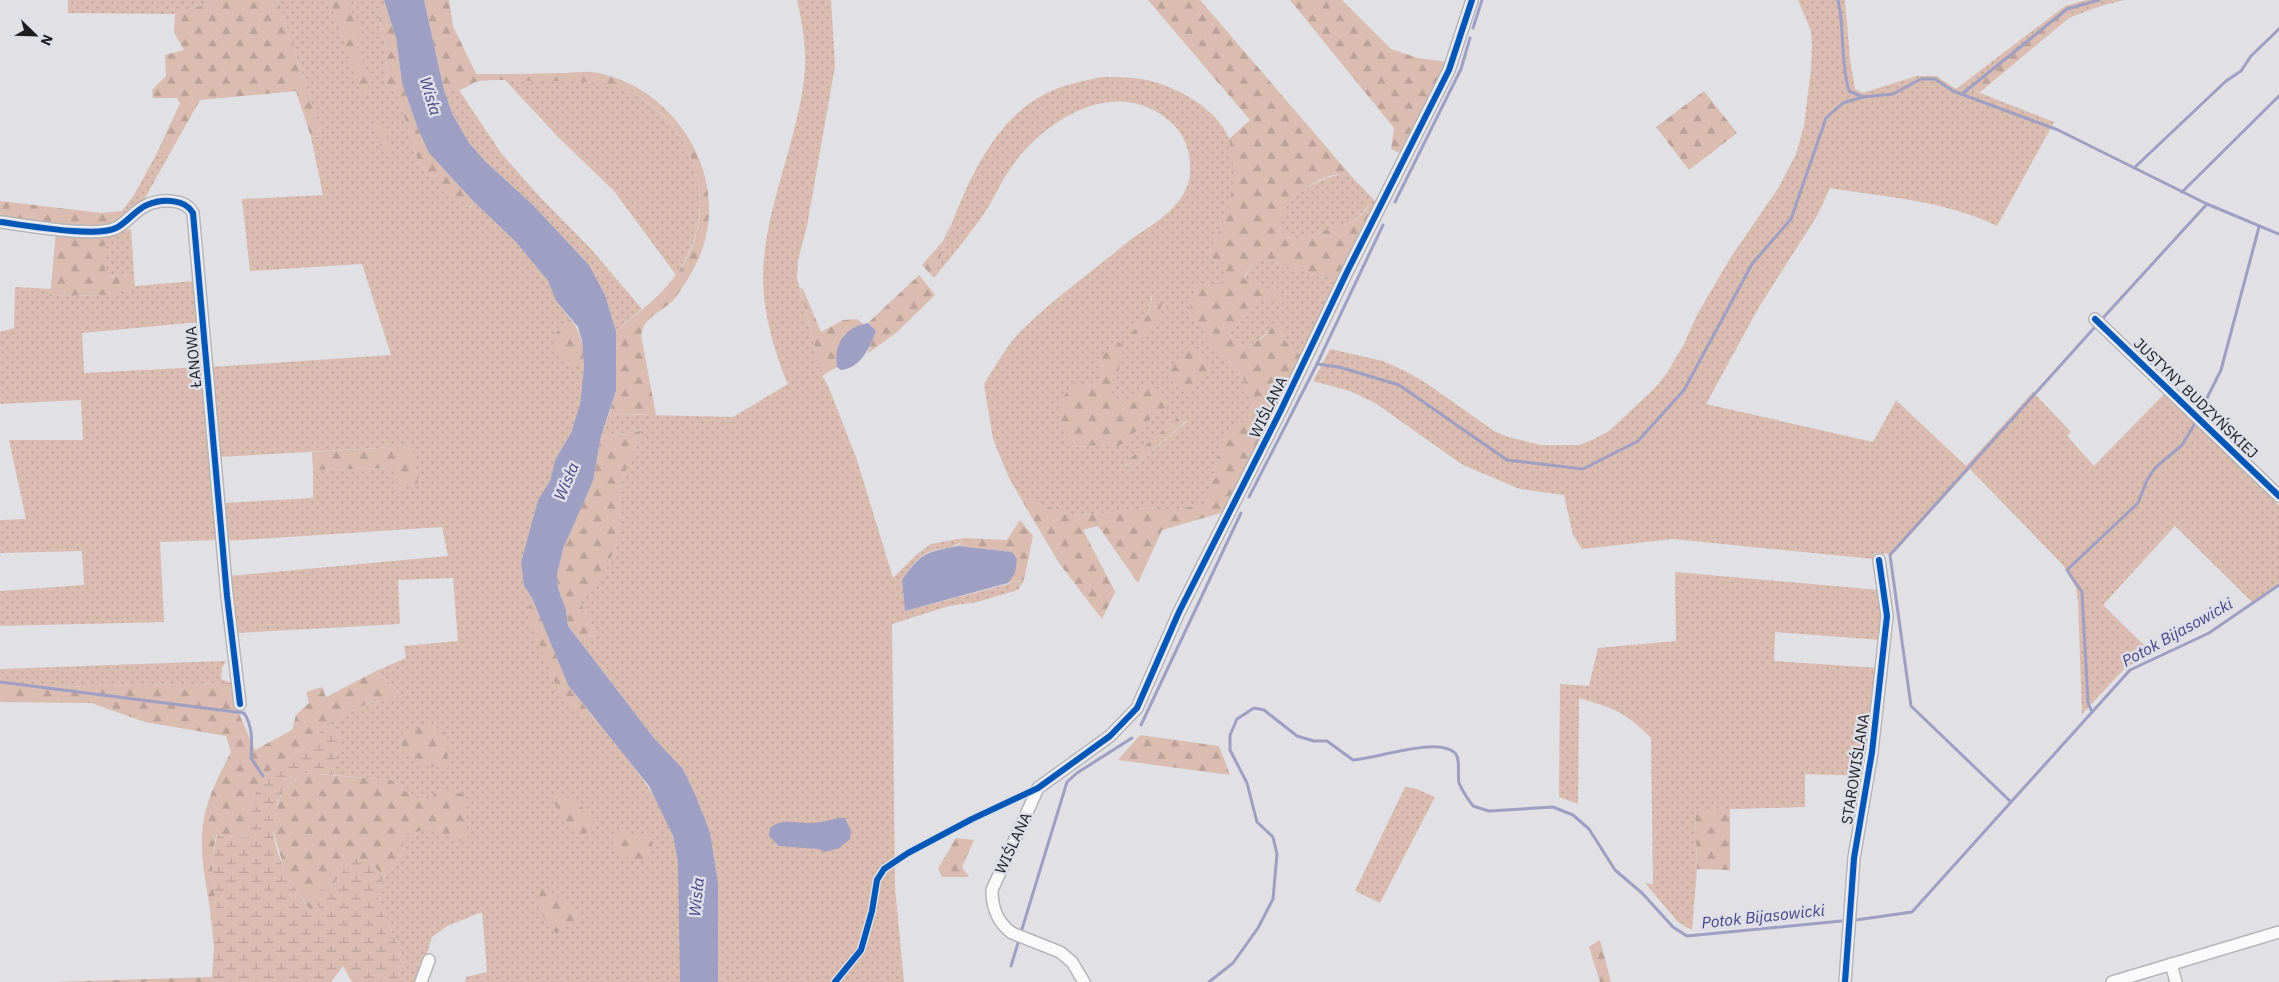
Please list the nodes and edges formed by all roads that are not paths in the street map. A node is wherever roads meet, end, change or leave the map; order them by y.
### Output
1 (1472, 0) edge
2 (0, 222) edge
3 (2095, 320) dead end
4 (2279, 496) edge
5 (1879, 560) dead end
6 (240, 704) dead end
7 (2279, 932) edge
8 (429, 960) dead end
9 (2171, 964) junction
10 (421, 982) edge
11 (1084, 982) edge
12 (1845, 982) edge
13 (2112, 982) edge
14 (2176, 982) edge

1 - 11 street, WIŚLANA
2 - 6 street, ŁANOWA
3 - 4 street, JUSTYNY BUDZYŃSKIEJ
5 - 12 street, STAROWIŚLANA
7 - 9 street
8 - 10 street
9 - 13 street
9 - 14 street

